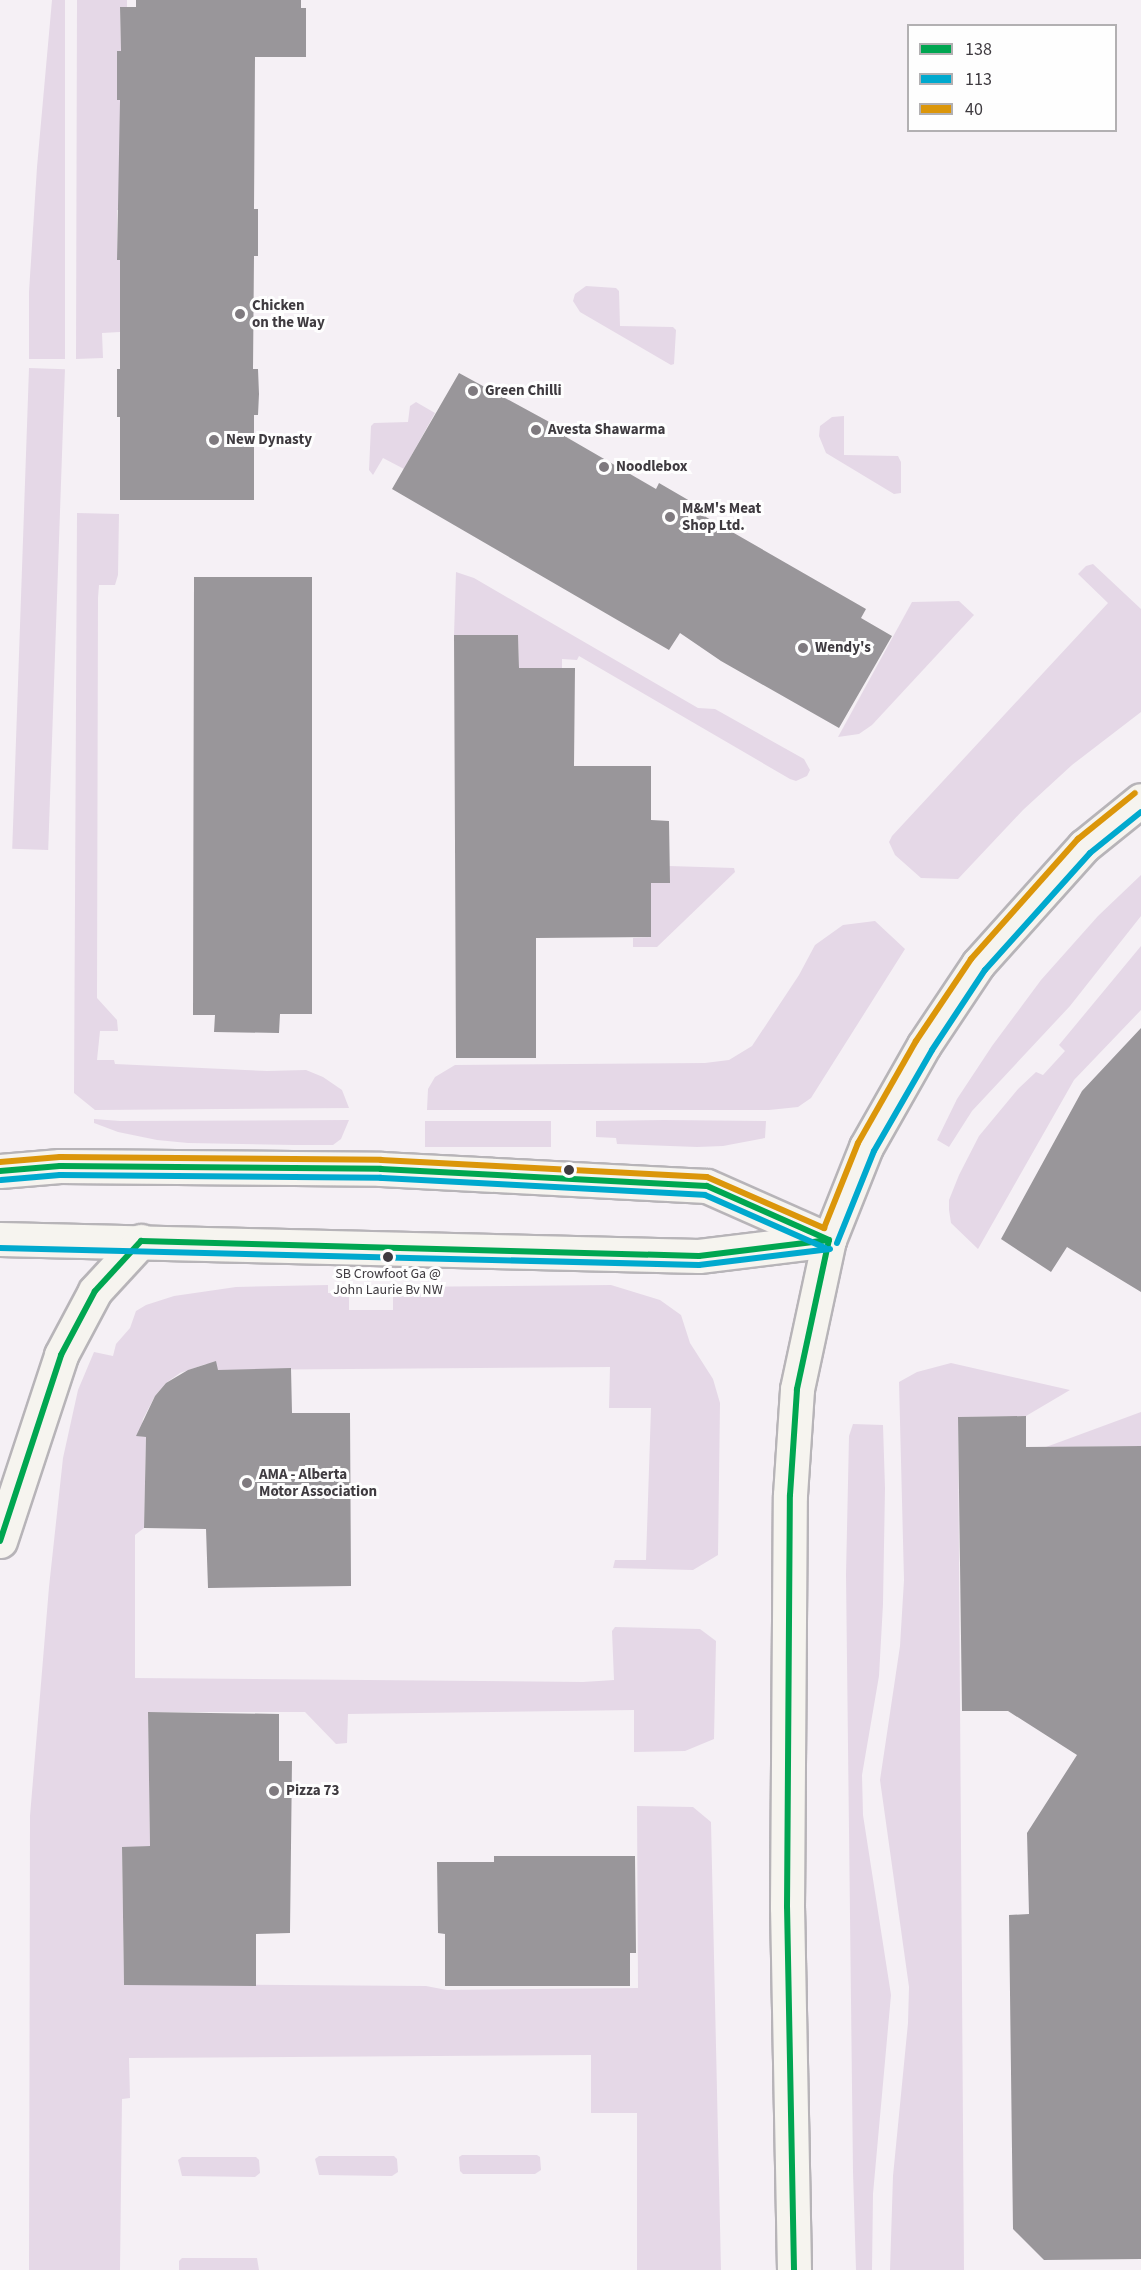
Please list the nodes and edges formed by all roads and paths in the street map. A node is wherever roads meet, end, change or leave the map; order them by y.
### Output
1 (1141, 800) edge
2 (0, 1171) edge
3 (0, 1239) edge
4 (829, 1240) junction
5 (141, 1242) junction
6 (0, 1541) edge
7 (794, 2270) edge

1 - 4 street
2 - 4 street
3 - 5 street
4 - 5 street
4 - 7 street
5 - 6 street

